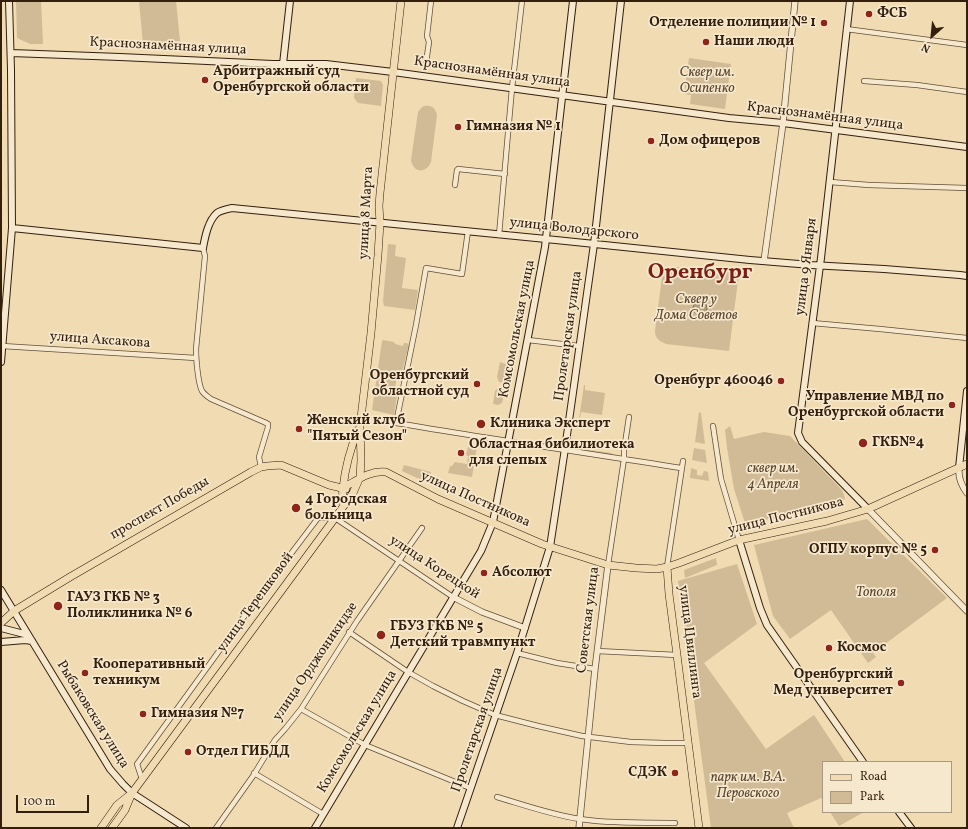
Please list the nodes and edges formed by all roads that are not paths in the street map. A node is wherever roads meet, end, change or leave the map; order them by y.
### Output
1 (9, 1) edge
2 (290, 1) edge
3 (400, 1) edge
4 (431, 1) edge
5 (522, 1) edge
6 (573, 1) edge
7 (622, 1) edge
8 (795, 1) edge
9 (850, 1) edge
10 (846, 29) junction
11 (967, 45) edge
12 (11, 53) junction
13 (283, 64) junction
14 (426, 64) dead end
15 (393, 72) junction
16 (864, 81) dead end
17 (512, 88) junction
18 (967, 92) edge
19 (563, 96) junction
20 (610, 102) junction
21 (783, 123) junction
22 (836, 130) junction
23 (967, 147) edge
24 (505, 174) junction
25 (830, 182) junction
26 (455, 185) dead end
27 (967, 188) edge
28 (380, 223) junction
29 (12, 228) junction
30 (468, 231) junction
31 (499, 234) junction
32 (546, 239) junction
33 (594, 244) junction
34 (203, 248) junction
35 (764, 261) junction
36 (820, 265) junction
37 (967, 276) edge
38 (812, 323) junction
39 (967, 338) edge
40 (528, 340) junction
41 (2, 346) junction
42 (579, 346) junction
43 (196, 358) junction
44 (1, 362) edge
45 (967, 391) edge
46 (629, 417) dead end
47 (360, 426) junction
48 (713, 426) dead end
49 (509, 442) junction
50 (564, 450) junction
51 (624, 459) junction
52 (683, 461) dead end
53 (967, 464) edge
54 (261, 467) junction
55 (681, 468) junction
56 (959, 468) junction
57 (360, 477) junction
58 (343, 488) junction
59 (353, 493) junction
60 (967, 493) edge
61 (343, 506) junction
62 (868, 509) junction
63 (335, 518) junction
64 (493, 522) junction
65 (422, 528) dead end
66 (739, 540) junction
67 (550, 547) junction
68 (399, 560) junction
69 (608, 565) junction
70 (667, 567) junction
71 (1, 590) edge
72 (453, 597) junction
73 (965, 604) edge
74 (14, 611) junction
75 (967, 611) edge
76 (1, 623) edge
77 (1, 628) edge
78 (525, 628) junction
79 (349, 632) junction
80 (30, 638) junction
81 (1, 642) edge
82 (597, 651) junction
83 (517, 653) junction
84 (677, 655) junction
85 (595, 670) junction
86 (408, 672) junction
87 (301, 709) junction
88 (495, 715) junction
89 (588, 737) junction
90 (688, 743) junction
91 (365, 745) junction
92 (862, 761) edge
93 (254, 773) junction
94 (142, 779) junction
95 (470, 788) junction
96 (132, 793) junction
97 (497, 797) dead end
98 (900, 813) edge
99 (323, 814) junction
100 (580, 819) junction
101 (675, 823) dead end
102 (101, 828) edge
103 (112, 828) edge
104 (186, 828) edge
105 (216, 828) edge
106 (315, 828) edge
107 (456, 828) edge
108 (579, 828) edge
109 (699, 828) edge
110 (911, 828) edge

1 - 12 main road
2 - 13 main road
3 - 15 main road, улица 8 Марта
4 - 14 street
5 - 17 street
6 - 19 main road, Комсомольская улица
7 - 20 main road, Пролетарская улица
8 - 21 street
9 - 10 main road, улица 9 Января
10 - 11 street
10 - 22 main road, улица 9 Января
12 - 13 main road, Краснознамённая улица
12 - 29 main road
13 - 15 main road, Краснознамённая улица
15 - 17 main road, Краснознамённая улица
15 - 28 main road, улица 8 Марта
16 - 18 street
17 - 19 main road, Краснознамённая улица
17 - 24 street
19 - 20 main road, Краснознамённая улица
19 - 32 main road, Комсомольская улица
20 - 21 main road, Краснознамённая улица
20 - 33 main road, Пролетарская улица
21 - 22 main road, Краснознамённая улица
21 - 35 street
22 - 23 main road, Краснознамённая улица
22 - 25 main road, улица 9 Января
24 - 26 street
24 - 31 street
25 - 27 street
25 - 36 main road, улица 9 Января
28 - 30 main road, улица Володарского
28 - 34 main road, улица Володарского
28 - 47 main road, улица 8 Марта
29 - 34 main road
29 - 41 main road
30 - 31 main road, улица Володарского
30 - 49 street
31 - 32 main road, улица Володарского
32 - 33 main road, улица Володарского
32 - 40 main road, Комсомольская улица
33 - 35 main road, улица Володарского
33 - 42 main road, Пролетарская улица
34 - 43 street
35 - 36 main road, улица Володарского
36 - 37 main road, улица Володарского
36 - 38 main road, улица 9 Января
38 - 39 street
38 - 62 main road, улица 9 Января
40 - 42 street
40 - 49 main road, Комсомольская улица
41 - 43 street, улица Аксакова
41 - 44 main road
42 - 50 main road, Пролетарская улица
43 - 54 street
45 - 56 main road
46 - 51 street, Советская улица
47 - 57 main road, улица 8 Марта
47 - 58 main road, улица 8 Марта
48 - 66 street
49 - 50 street
49 - 64 main road, Комсомольская улица
50 - 51 street
50 - 67 main road, Пролетарская улица
51 - 55 street
51 - 69 street, Советская улица
52 - 55 street, улица Цвиллинга
53 - 56 main road, улица Постникова
54 - 58 main road, проспект Победы
54 - 74 main road, проспект Победы
55 - 70 street, улица Цвиллинга
56 - 60 street
56 - 62 main road, улица Постникова
57 - 58 main road
57 - 59 main road, улица Терешковой
57 - 64 main road, улица Постникова
58 - 59 main road, проспект Победы
58 - 61 main road
59 - 61 main road, улица Терешковой
61 - 63 main road, улица Терешковой
62 - 66 main road, улица Постникова
62 - 73 street
63 - 68 street, улица Корецкой
63 - 94 main road, улица Терешковой
63 - 94 street
64 - 67 main road, улица Постникова
64 - 72 main road, Комсомольская улица
65 - 68 street, улица Орджоникидзе
66 - 70 main road, улица Постникова
66 - 92 main road
67 - 69 main road, улица Постникова
67 - 78 main road, Пролетарская улица
68 - 72 street, улица Корецкой
68 - 79 street, улица Орджоникидзе
69 - 70 main road, улица Постникова
69 - 82 street, Советская улица
70 - 84 main road, улица Цвиллинга
71 - 74 main road, Рыбаковская улица
72 - 78 street, улица Корецкой
72 - 86 main road, Комсомольская улица
73 - 75 street
74 - 76 main road, проспект Победы
74 - 80 main road, Рыбаковская улица
77 - 80 main road
78 - 83 main road, Пролетарская улица
79 - 86 street
79 - 87 street, улица Орджоникидзе
80 - 81 main road
80 - 96 main road, Рыбаковская улица
82 - 84 street
82 - 85 street, Советская улица
83 - 85 street
83 - 88 main road, Пролетарская улица
84 - 90 main road, улица Цвиллинга
85 - 89 street, Советская улица
86 - 88 street
86 - 91 main road, Комсомольская улица
87 - 91 street
87 - 93 street, улица Орджоникидзе
88 - 89 street
88 - 95 main road, Пролетарская улица
89 - 90 street
89 - 100 street, Советская улица
90 - 109 main road, улица Цвиллинга
91 - 95 street
91 - 99 main road, Комсомольская улица
93 - 99 street
93 - 105 street, улица Орджоникидзе
94 - 96 main road, улица Терешковой
95 - 107 main road, Пролетарская улица
96 - 102 main road, улица Терешковой
96 - 103 main road, улица Терешковой
96 - 104 main road, Рыбаковская улица
97 - 100 street
98 - 110 main road
99 - 106 main road, Комсомольская улица
100 - 101 street
100 - 108 street, Советская улица

